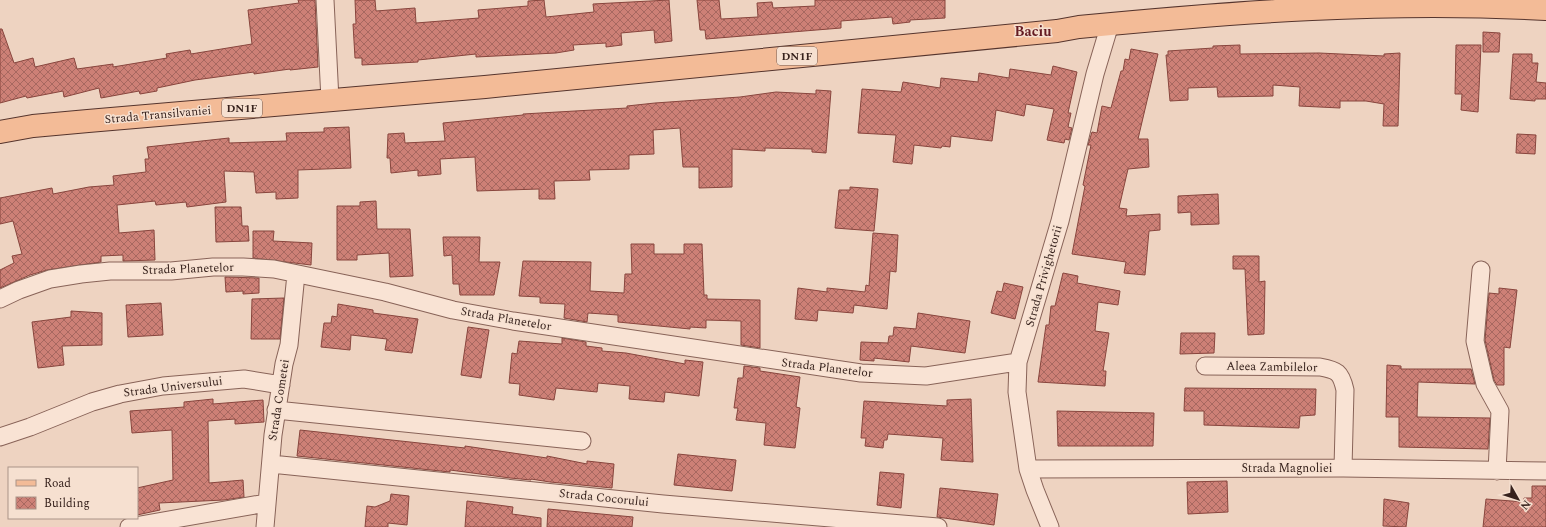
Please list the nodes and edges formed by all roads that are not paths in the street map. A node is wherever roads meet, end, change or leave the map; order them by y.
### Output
1 (325, 0) edge
2 (1546, 9) edge
3 (1110, 24) junction
4 (330, 100) junction
5 (0, 132) edge
6 (1481, 270) dead end
7 (296, 274) junction
8 (0, 300) edge
9 (1018, 362) junction
10 (1205, 366) dead end
11 (281, 385) junction
12 (276, 410) junction
13 (0, 437) edge
14 (582, 441) dead end
15 (271, 464) junction
16 (1343, 468) junction
17 (1028, 469) junction
18 (1497, 471) junction
19 (1546, 471) edge
20 (266, 503) junction
21 (129, 527) edge
22 (265, 527) edge
23 (938, 527) edge
24 (1050, 527) edge

1 - 4 street
2 - 3 main road, DN1F
3 - 4 main road, Strada Transilvaniei / DN1F
3 - 9 street, Strada Privighetorii
4 - 5 main road, Strada Transilvaniei / DN1F
6 - 18 street
7 - 8 street, Strada Planetelor
7 - 9 street, Strada Planetelor
7 - 11 street, Strada Cometei
9 - 17 street, Strada Privighetorii
10 - 16 street, Aleea Zambilelor
11 - 12 street, Strada Cometei
11 - 13 street, Strada Universului
12 - 14 street
12 - 15 street, Strada Cometei
15 - 20 street, Strada Cometei
15 - 23 street, Strada Cocorului
16 - 17 street, Strada Magnoliei
16 - 18 street, Strada Magnoliei
17 - 24 street, Strada Privighetorii
18 - 19 street, Strada Magnoliei
20 - 21 street
20 - 22 street, Strada Cometei

